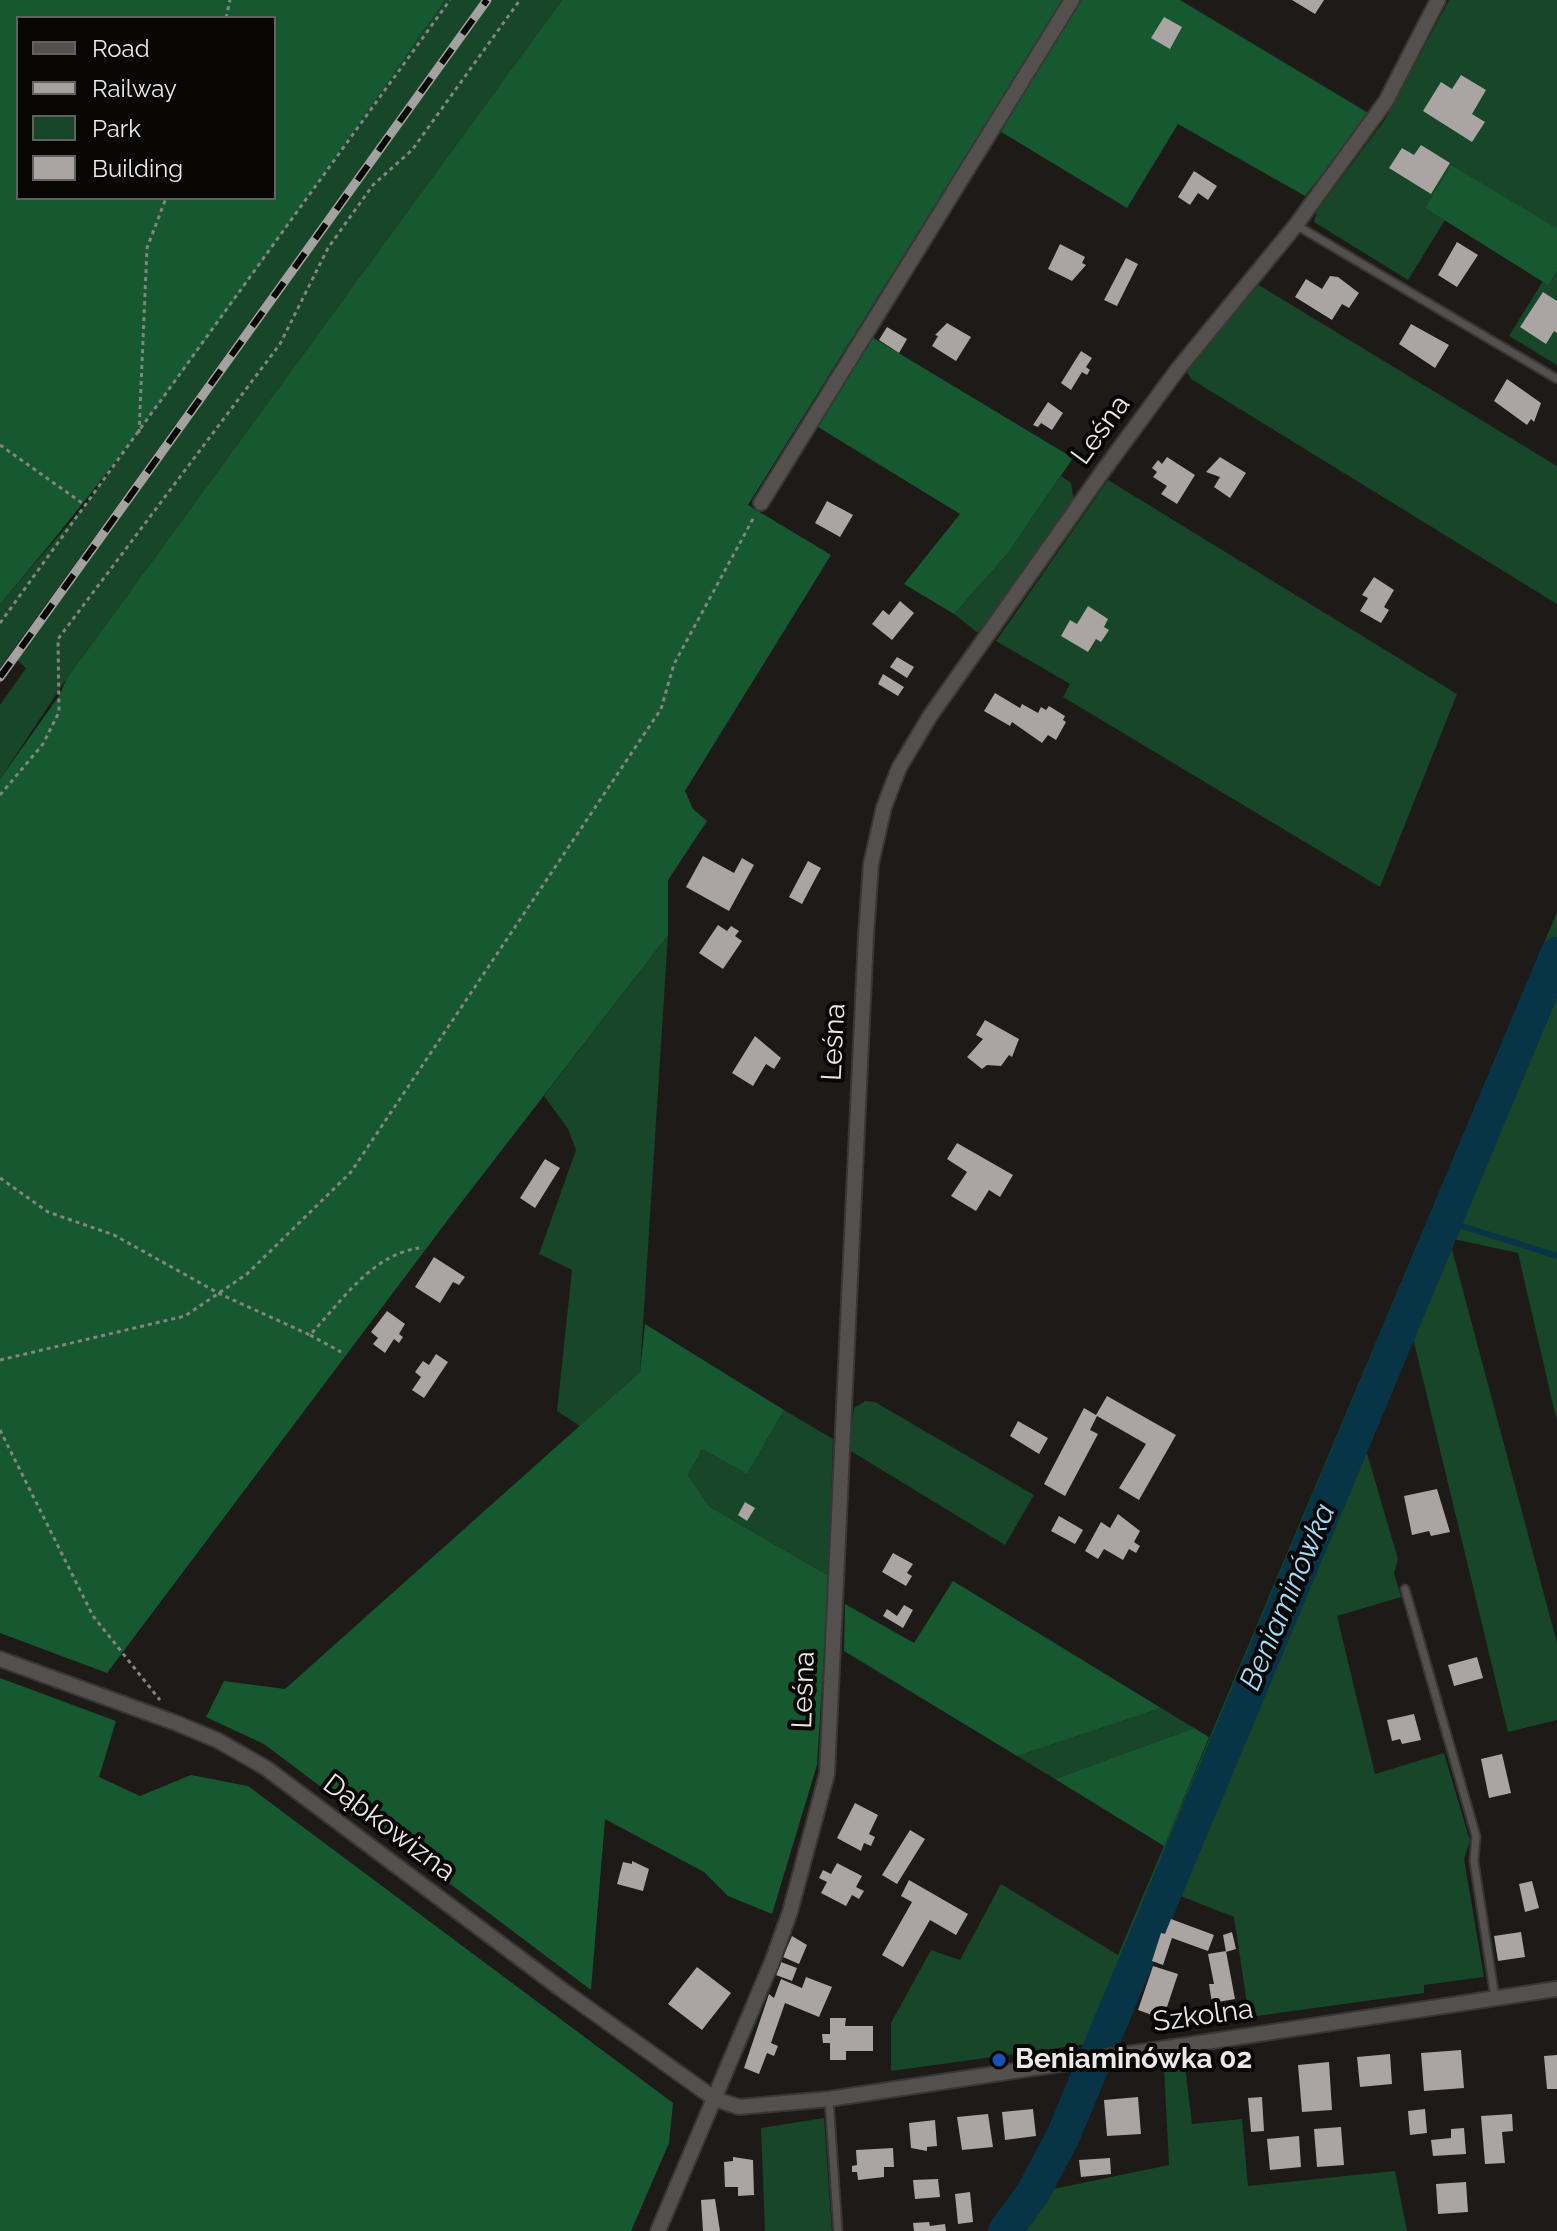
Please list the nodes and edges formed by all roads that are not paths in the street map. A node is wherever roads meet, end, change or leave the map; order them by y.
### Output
1 (1072, 0) edge
2 (1438, 0) edge
3 (1296, 225) junction
4 (1557, 379) edge
5 (761, 503) road end
6 (1405, 1589) dead end
7 (0, 1659) edge
8 (1557, 1989) edge
9 (1495, 1998) junction
10 (715, 2099) junction
11 (829, 2099) junction
12 (658, 2231) edge
13 (838, 2231) edge

1 - 5 street
2 - 3 street, Leśna
3 - 4 lane
3 - 10 street, Leśna
6 - 9 lane
7 - 10 street, Dąbkowizna
8 - 9 street, Szkolna
9 - 11 street, Szkolna
10 - 11 street, Szkolna
10 - 12 street, Leśna
11 - 13 lane

